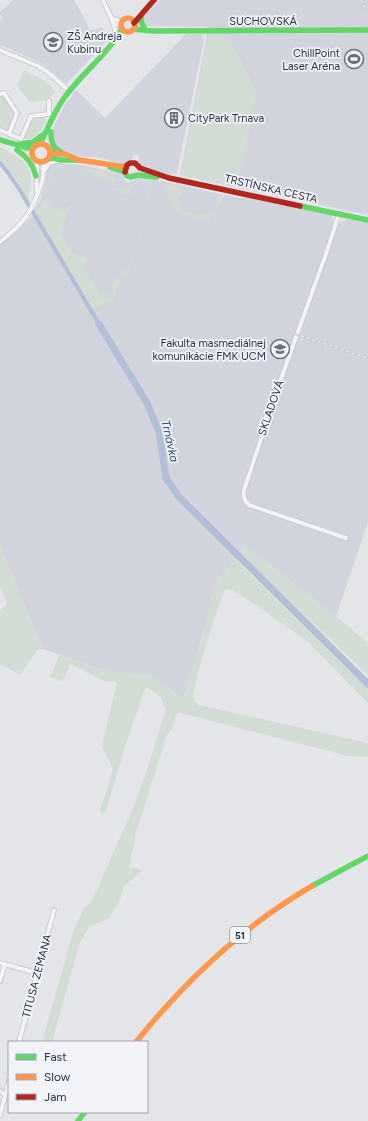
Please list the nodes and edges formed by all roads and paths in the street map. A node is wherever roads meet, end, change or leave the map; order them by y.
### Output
1 (103, 0) edge
2 (154, 0) edge
3 (146, 9) junction
4 (141, 16) junction
5 (111, 17) junction
6 (113, 23) junction
7 (122, 25) junction
8 (132, 25) junction
9 (144, 27) junction
10 (158, 30) junction
11 (368, 30) edge
12 (116, 38) junction
13 (0, 50) edge
14 (104, 53) junction
15 (69, 91) junction
16 (0, 94) edge
17 (49, 101) dead end
18 (0, 130) edge
19 (48, 132) junction
20 (9, 134) junction
21 (0, 140) edge
22 (38, 145) junction
23 (17, 147) junction
24 (49, 149) junction
25 (65, 154) junction
26 (34, 158) junction
27 (47, 160) junction
28 (61, 160) junction
29 (79, 160) junction
30 (140, 168) junction
31 (125, 169) junction
32 (43, 174) junction
33 (138, 175) junction
34 (36, 176) junction
35 (169, 178) junction
36 (37, 193) junction
37 (339, 214) junction
38 (368, 220) edge
39 (0, 242) edge
40 (346, 538) dead end
41 (368, 856) edge
42 (54, 910) dead end
43 (2, 963) edge
44 (38, 973) junction
45 (0, 981) edge
46 (19, 1041) edge
47 (137, 1041) edge
48 (8, 1084) edge
49 (0, 1091) edge
50 (5, 1095) junction
51 (84, 1113) edge
52 (0, 1115) edge
53 (78, 1121) edge

1 - 5 street
2 - 3 main road
3 - 4 main road
3 - 8 main road
4 - 8 main road
4 - 9 main road
5 - 6 street
5 - 7 street
6 - 7 street
6 - 12 street
7 - 8 main road
7 - 8 main road
7 - 12 main road
8 - 9 main road, SUCHOVSKÁ
8 - 10 main road, SUCHOVSKÁ
8 - 14 main road
9 - 10 main road, SUCHOVSKÁ
10 - 11 main road, SUCHOVSKÁ
12 - 14 main road
13 - 15 street
14 - 15 main road
15 - 19 main road
16 - 20 street
17 - 20 street
18 - 20 street
19 - 22 main road
19 - 23 main road
19 - 24 main road
19 - 25 main road
21 - 23 main road
22 - 23 main road
22 - 24 main road
22 - 26 main road
23 - 26 main road
23 - 34 main road
24 - 25 main road, TRSTÍNSKA CESTA
24 - 27 main road
25 - 29 main road, TRSTÍNSKA CESTA
26 - 27 main road
26 - 34 street
27 - 28 main road, TRSTÍNSKA CESTA
27 - 32 street
28 - 29 main road, TRSTÍNSKA CESTA
28 - 32 street
29 - 31 main road, TRSTÍNSKA CESTA
30 - 31 main road, TRSTÍNSKA CESTA
30 - 33 main road
30 - 35 main road, TRSTÍNSKA CESTA
31 - 33 main road, TRSTÍNSKA CESTA
32 - 36 street
33 - 35 main road, TRSTÍNSKA CESTA
34 - 36 street
35 - 37 main road, TRSTÍNSKA CESTA
36 - 39 street
37 - 38 main road, TRSTÍNSKA CESTA
37 - 40 street, SKLADOVÁ
41 - 47 main road, 51
42 - 44 street, TITUSA ZEMANA
43 - 44 street
43 - 45 street
44 - 46 street, TITUSA ZEMANA
48 - 50 street
49 - 50 street
50 - 52 street
51 - 53 main road

